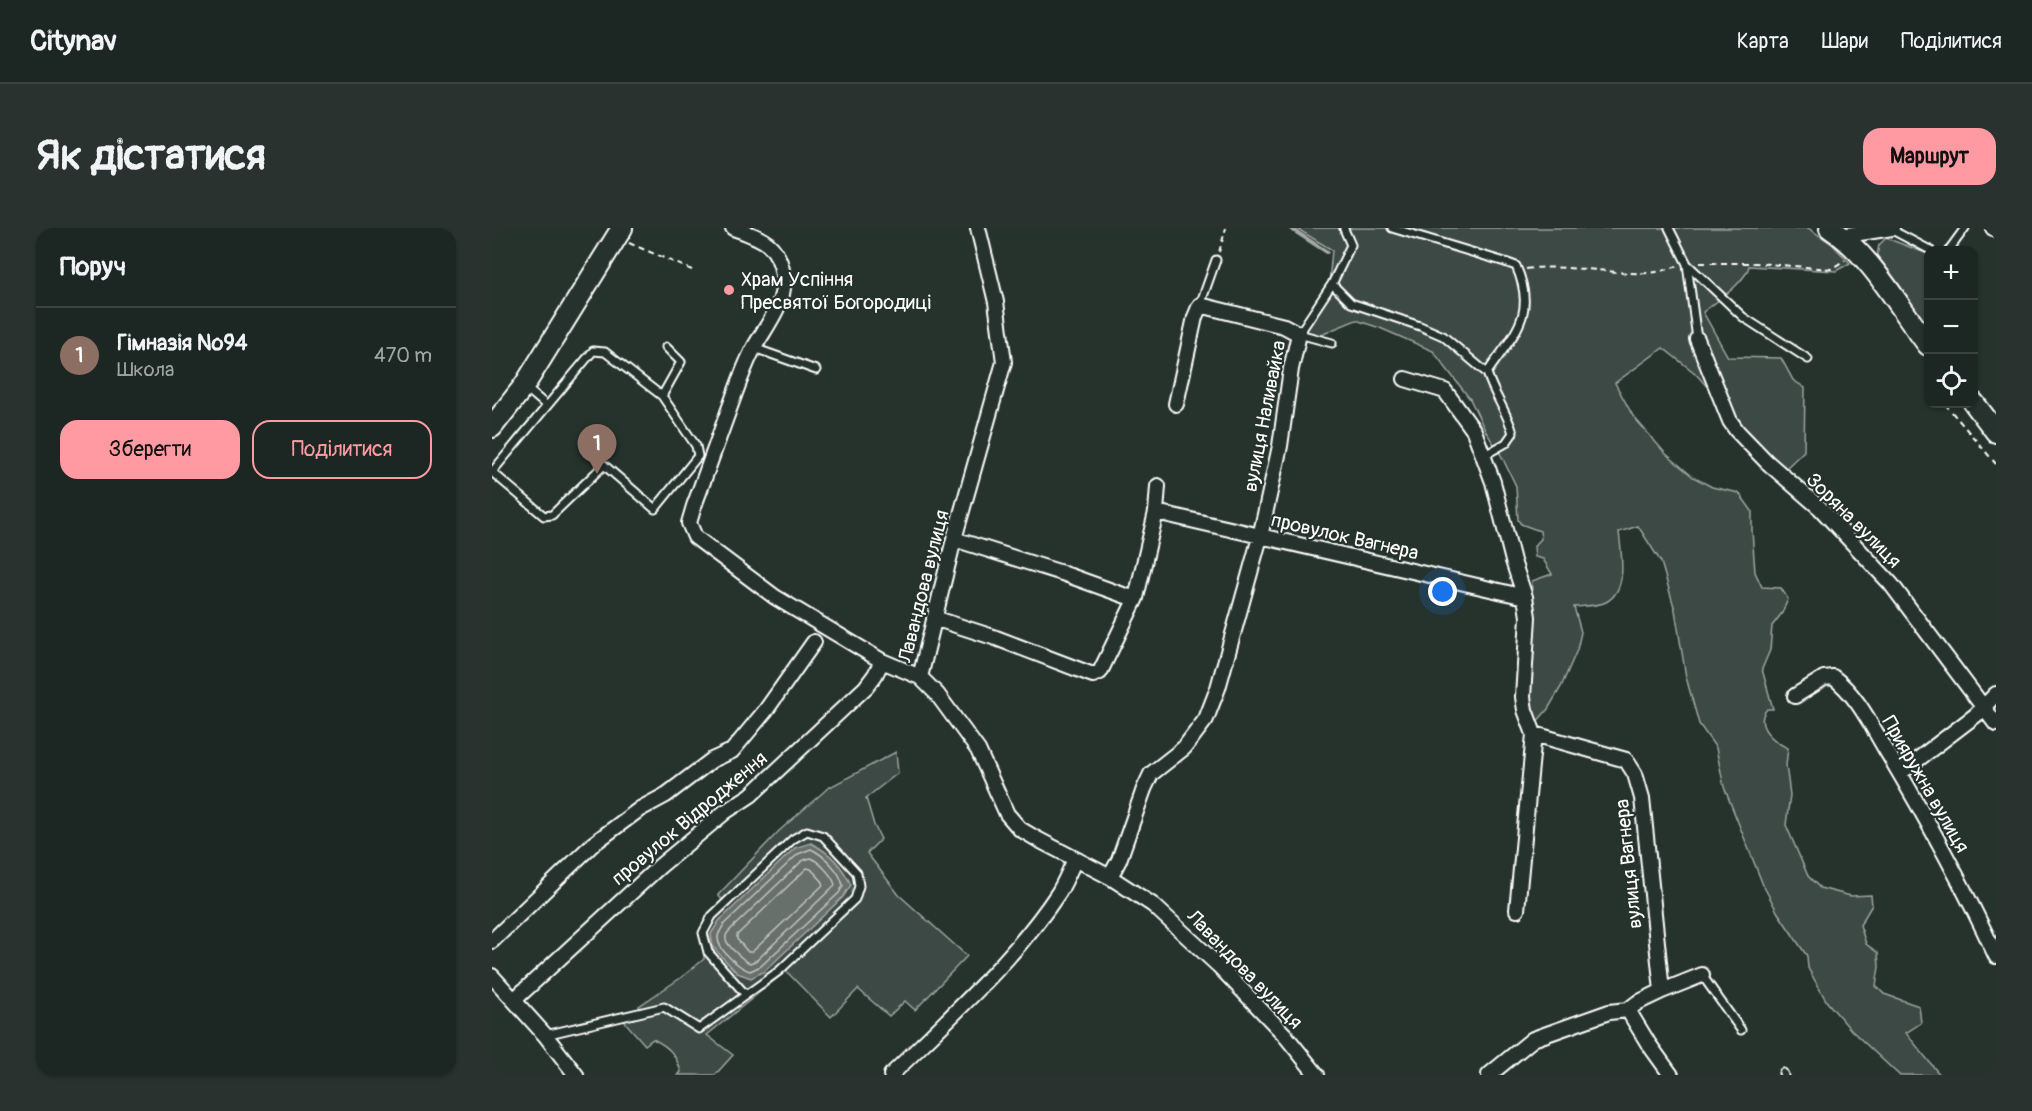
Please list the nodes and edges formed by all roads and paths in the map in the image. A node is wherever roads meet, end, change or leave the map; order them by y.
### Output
1 (733, 228) edge
2 (978, 228) edge
3 (1226, 228) edge
4 (1345, 228) edge
5 (1392, 228) edge
6 (1669, 228) edge
7 (1965, 228) edge
8 (1882, 229) edge
9 (1835, 232) edge
10 (624, 235) edge
11 (1952, 246) edge
12 (1924, 247) edge
13 (1850, 257) dead end
14 (1216, 260) joint
15 (1687, 264) junction
16 (1516, 267) junction
17 (692, 270) dead end
18 (1332, 284) junction
19 (1200, 305) junction
20 (1299, 334) junction
21 (1924, 338) edge
22 (1697, 339) joint
23 (1332, 343) dead end
24 (666, 347) dead end
25 (754, 348) junction
26 (1808, 359) dead end
27 (816, 370) dead end
28 (1487, 374) junction
29 (1405, 379) dead end
30 (524, 386) junction
31 (662, 396) junction
32 (1176, 404) dead end
33 (547, 406) junction
34 (1948, 408) edge
35 (1978, 408) edge
36 (492, 427) edge
37 (1996, 432) edge
38 (1483, 456) junction
39 (1996, 464) edge
40 (1158, 486) dead end
41 (1156, 512) junction
42 (1260, 537) junction
43 (954, 539) junction
44 (1525, 597) junction
45 (1136, 598) junction
46 (934, 618) junction
47 (814, 642) dead end
48 (882, 661) junction
49 (920, 677) junction
50 (1996, 693) edge
51 (1795, 696) dead end
52 (1983, 706) junction
53 (1996, 724) edge
54 (1534, 734) junction
55 (1900, 773) junction
56 (1076, 859) junction
57 (1110, 876) junction
58 (1517, 910) dead end
59 (492, 941) edge
60 (1996, 956) edge
61 (1702, 975) joint
62 (492, 976) edge
63 (1662, 991) junction
64 (746, 995) junction
65 (514, 1000) junction
66 (1628, 1010) junction
67 (1741, 1030) dead end
68 (545, 1035) junction
69 (576, 1075) edge
70 (891, 1075) edge
71 (1317, 1075) edge
72 (1489, 1075) edge
73 (1671, 1075) edge

1 - 25 street
2 - 43 street, Лавандова вулиця
3 - 14 path
4 - 18 lane
5 - 16 lane
6 - 15 lane
7 - 11 lane
8 - 9 street
8 - 12 lane
9 - 21 street
10 - 17 path
10 - 30 street
13 - 15 path
14 - 19 lane
15 - 16 path
15 - 22 lane
15 - 26 lane
16 - 28 lane
18 - 20 lane
18 - 28 lane
19 - 20 street, вулиця Наливайка
19 - 32 street
20 - 23 lane
20 - 42 street, вулиця Наливайка
22 - 52 street, Зоряна вулиця
24 - 31 lane
25 - 27 lane
25 - 48 street
28 - 38 lane
29 - 38 street
30 - 33 lane
30 - 36 street
31 - 33 lane
31 - 33 lane
34 - 39 path
35 - 37 street
38 - 44 street
40 - 41 street
41 - 42 street, провулок Вагнера
41 - 45 street
42 - 44 street, провулок Вагнера
42 - 57 street
43 - 45 street
43 - 46 street, Лавандова вулиця
44 - 54 street
45 - 46 street
46 - 49 street, Лавандова вулиця
47 - 59 street, провулок Відродження
48 - 49 street
48 - 65 street, провулок Відродження
49 - 56 street, Лавандова вулиця
50 - 52 street
51 - 55 street, Прияружна вулиця
52 - 53 street, Зоряна вулиця
52 - 55 street
54 - 58 street
54 - 63 street, вулиця Вагнера
55 - 60 street, Прияружна вулиця
56 - 57 street, Лавандова вулиця
56 - 70 street
57 - 71 street, Лавандова вулиця
61 - 63 street
61 - 67 lane
62 - 65 street
63 - 66 street
64 - 64 lane
64 - 68 lane
65 - 68 street
66 - 72 street
66 - 73 street
68 - 69 street

